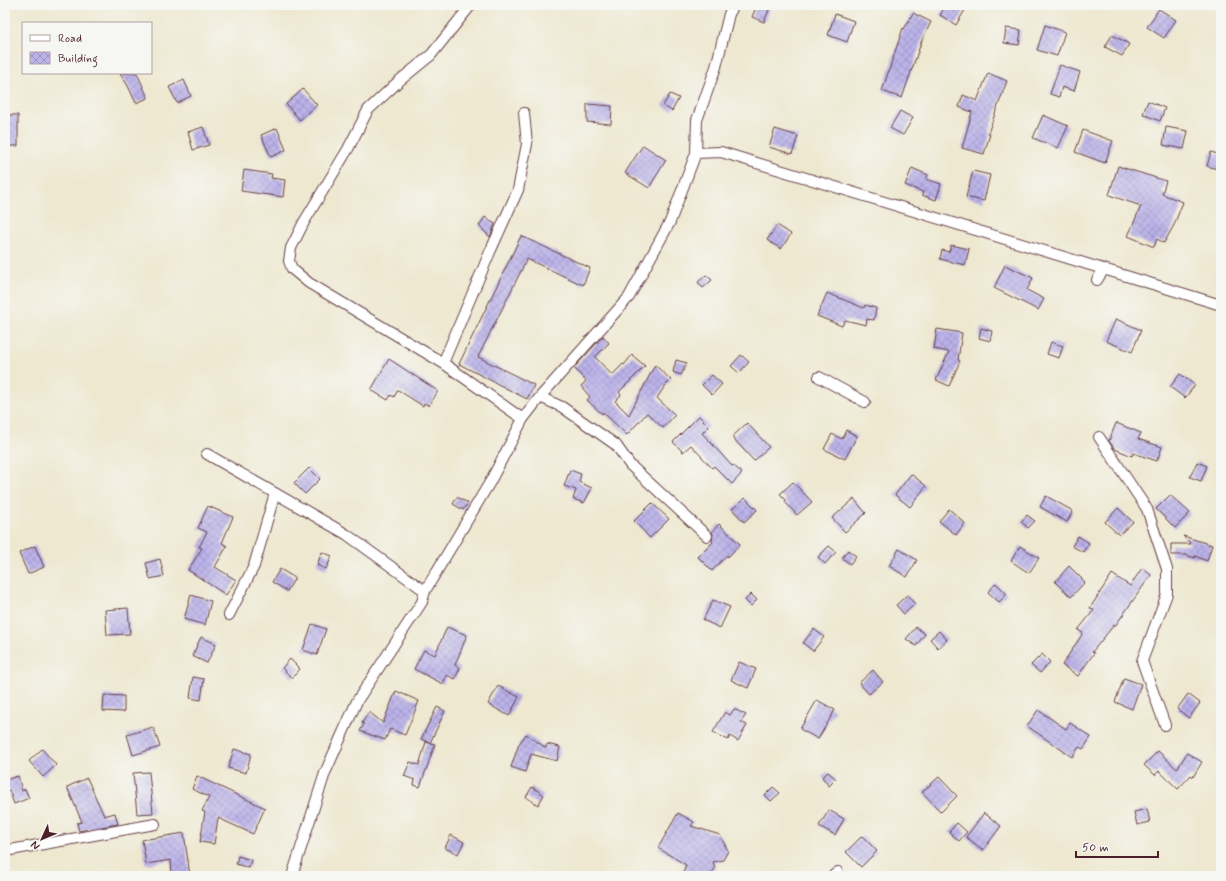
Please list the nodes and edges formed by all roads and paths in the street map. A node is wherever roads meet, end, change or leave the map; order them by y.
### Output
1 (471, 5) edge
2 (734, 5) edge
3 (524, 113) dead end
4 (696, 153) junction
5 (1104, 269) junction
6 (1097, 280) dead end
7 (1221, 305) edge
8 (443, 363) junction
9 (819, 378) dead end
10 (540, 397) junction
11 (865, 402) dead end
12 (523, 419) junction
13 (1099, 437) dead end
14 (207, 454) dead end
15 (275, 493) junction
16 (707, 536) dead end
17 (425, 591) junction
18 (230, 615) dead end
19 (1165, 725) dead end
20 (155, 824) dead end
21 (5, 851) edge
22 (292, 876) edge

1 - 8 street
2 - 4 street
3 - 8 street
4 - 5 street
4 - 10 street
5 - 6 street
5 - 7 street
8 - 12 street
9 - 11 street
10 - 12 street
10 - 16 street
12 - 17 street
13 - 19 street
14 - 15 street
15 - 17 street
15 - 18 street
17 - 22 street
20 - 21 street

